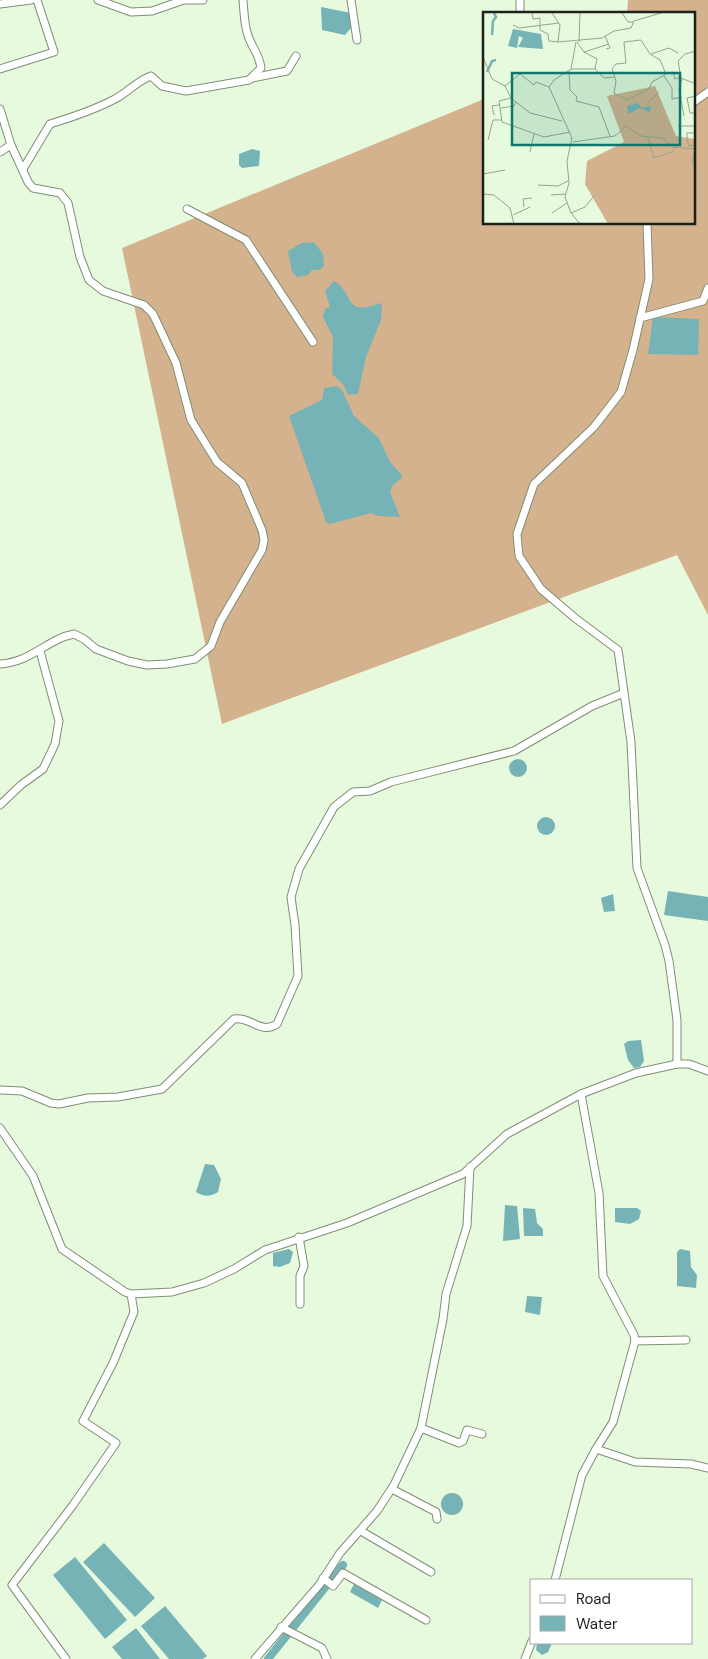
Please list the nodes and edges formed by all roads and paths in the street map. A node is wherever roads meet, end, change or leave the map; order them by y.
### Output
1 (31, 0) edge
2 (37, 0) edge
3 (98, 0) edge
4 (203, 0) edge
5 (243, 0) edge
6 (351, 0) edge
7 (0, 4) edge
8 (357, 40) dead end
9 (296, 56) dead end
10 (0, 69) edge
11 (252, 78) junction
12 (708, 92) edge
13 (696, 101) edge
14 (0, 109) edge
15 (11, 145) junction
16 (0, 152) edge
17 (23, 168) junction
18 (187, 209) dead end
19 (647, 225) edge
20 (708, 288) edge
21 (640, 318) junction
22 (313, 342) dead end
23 (40, 651) junction
24 (0, 664) edge
25 (624, 693) junction
26 (0, 805) edge
27 (677, 1064) junction
28 (708, 1070) edge
29 (0, 1090) edge
30 (581, 1094) junction
31 (0, 1128) edge
32 (470, 1167) junction
33 (299, 1237) junction
34 (131, 1294) junction
35 (300, 1304) dead end
36 (686, 1340) dead end
37 (635, 1341) junction
38 (421, 1428) junction
39 (482, 1434) dead end
40 (596, 1448) junction
41 (708, 1468) edge
42 (392, 1489) junction
43 (437, 1520) dead end
44 (361, 1531) junction
45 (430, 1572) dead end
46 (323, 1578) junction
47 (554, 1579) edge
48 (426, 1620) dead end
49 (281, 1627) junction
50 (531, 1644) edge
51 (66, 1659) edge
52 (255, 1659) edge
53 (327, 1659) edge
54 (525, 1659) edge

1 - 7 street
2 - 10 street
3 - 4 street
5 - 11 street
6 - 8 street
9 - 11 street
11 - 17 street
12 - 13 street
14 - 15 street
15 - 16 street
15 - 17 street
17 - 23 street
18 - 22 street
19 - 21 street
20 - 21 street
21 - 25 street
23 - 24 street
23 - 26 street
25 - 27 street
25 - 29 street
27 - 28 street
27 - 30 street
30 - 32 street
30 - 37 street
31 - 34 street
32 - 33 street
32 - 38 street
33 - 34 street
33 - 35 street
34 - 51 street
36 - 37 street
37 - 40 street
38 - 39 street
38 - 42 street
40 - 41 street
40 - 47 street
42 - 43 street
42 - 44 street
44 - 45 street
44 - 46 street
46 - 48 street
46 - 49 street
49 - 52 street
49 - 53 street
50 - 54 street

